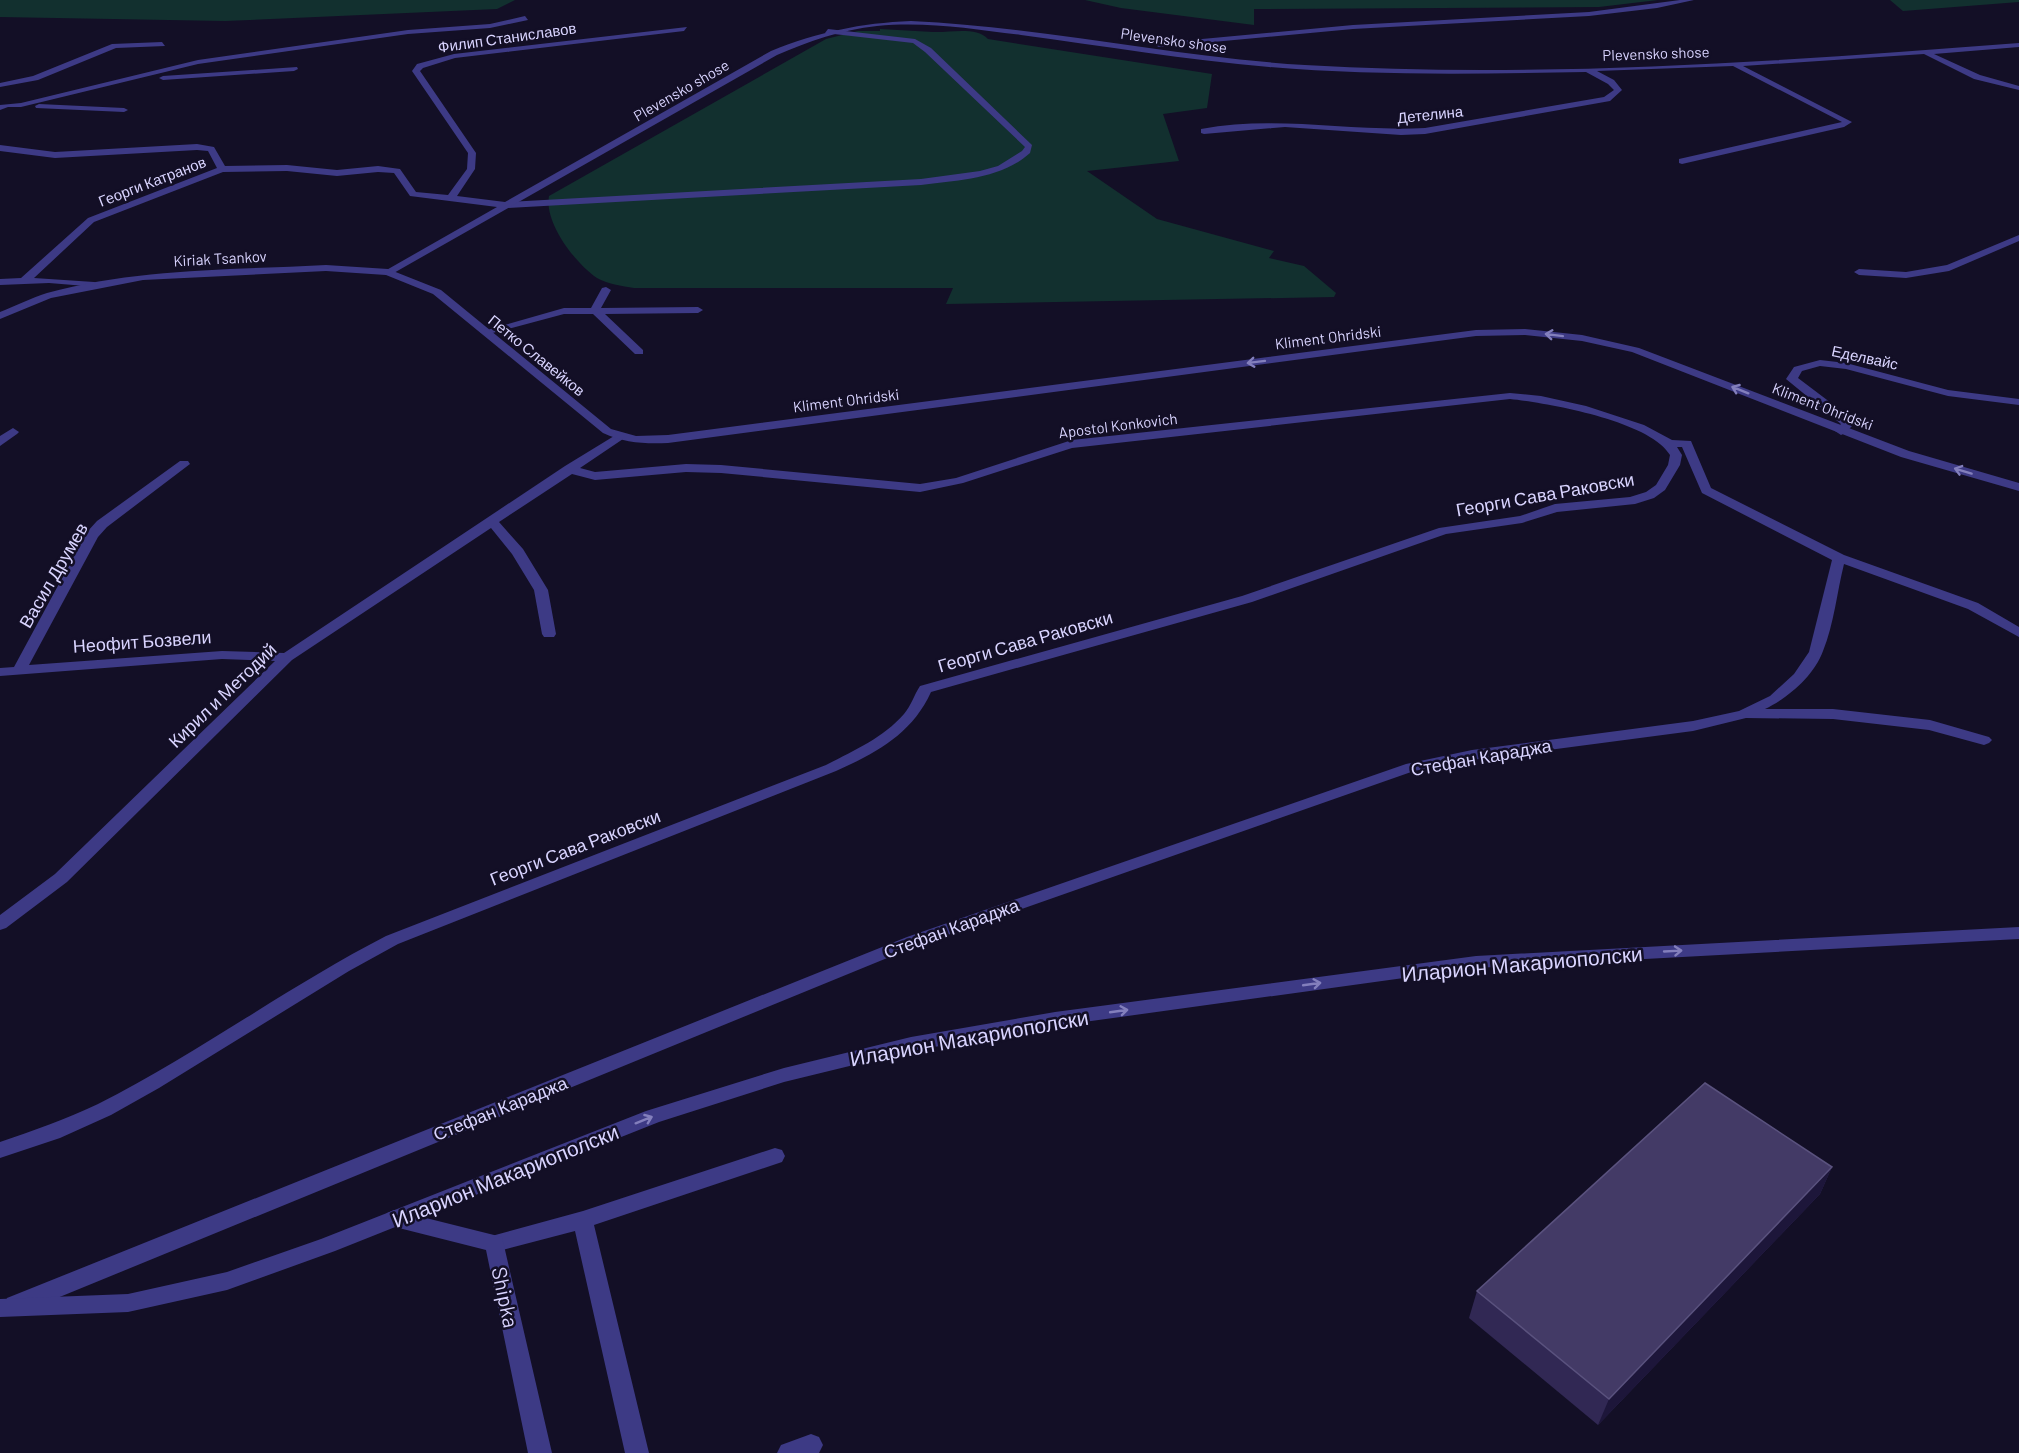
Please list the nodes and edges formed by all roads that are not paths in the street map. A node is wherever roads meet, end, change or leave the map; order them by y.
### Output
1 (1691, 0) edge
2 (525, 18) dead end
3 (684, 28) dead end
4 (828, 31) junction
5 (162, 44) dead end
6 (2019, 45) edge
7 (1135, 47) junction
8 (1928, 53) junction
9 (1734, 64) junction
10 (294, 69) dead end
11 (1589, 70) junction
12 (138, 76) junction
13 (0, 85) edge
14 (2017, 87) edge
15 (21, 105) junction
16 (0, 108) edge
17 (124, 110) dead end
18 (1204, 131) dead end
19 (0, 148) edge
20 (1682, 161) dead end
21 (222, 169) junction
22 (451, 198) junction
23 (507, 205) junction
24 (2019, 238) edge
25 (388, 272) junction
26 (1859, 272) dead end
27 (24, 280) junction
28 (0, 282) edge
29 (94, 285) junction
30 (606, 290) dead end
31 (437, 292) joint
32 (595, 310) junction
33 (698, 310) dead end
34 (0, 316) edge
35 (485, 332) junction
36 (639, 352) dead end
37 (2019, 402) edge
38 (1841, 431) junction
39 (14, 432) dead end
40 (619, 437) junction
41 (0, 442) edge
42 (1669, 443) junction
43 (184, 464) dead end
44 (569, 469) junction
45 (2019, 487) edge
46 (492, 521) junction
47 (1839, 558) junction
48 (2019, 633) edge
49 (549, 634) dead end
50 (287, 657) junction
51 (20, 669) junction
52 (0, 672) edge
53 (1744, 714) junction
54 (1984, 740) dead end
55 (0, 924) edge
56 (2019, 933) edge
57 (1976, 934) junction
58 (2019, 945) edge
59 (0, 1150) edge
60 (775, 1156) dead end
61 (394, 1219) junction
62 (583, 1220) junction
63 (495, 1243) junction
64 (3, 1308) edge
65 (812, 1445) dead end
66 (540, 1453) edge
67 (637, 1453) edge
68 (789, 1453) edge

1 - 7 street
2 - 12 street
3 - 22 street, Филип Станиславов
4 - 7 street, Plevensko shose
4 - 23 street, Plevensko shose
4 - 23 street
5 - 13 street
6 - 8 street, Plevensko shose
7 - 11 street, Plevensko shose
8 - 9 street, Plevensko shose
8 - 14 street
9 - 11 street, Plevensko shose
9 - 20 street
10 - 12 street
11 - 18 street, Детелина
12 - 15 street
15 - 16 street
15 - 17 street
19 - 21 street, Георги Катранов
21 - 22 street
21 - 27 street, Георги Катранов
22 - 23 street
23 - 25 street, Plevensko shose
24 - 26 street
25 - 29 street, Kiriak Tsankov
25 - 31 street, Kiriak Tsankov
27 - 28 street, Kiriak Tsankov
27 - 29 street, Kiriak Tsankov
29 - 34 street
30 - 32 street
31 - 35 street, Петко Славейков
32 - 33 street
32 - 35 street
32 - 36 street
35 - 40 street, Петко Славейков
37 - 38 street, Еделвайс
38 -> 40 street, Kliment Ohridski
45 -> 38 street, Kliment Ohridski
39 - 41 street
40 - 44 street, Кирил и Методий
42 - 44 street, Apostol Konkovich
42 - 47 street
42 - 59 street, Георги Сава Раковски
43 - 51 street, Васил Друмев
44 - 46 street, Кирил и Методий
46 - 49 street
46 - 50 street, Кирил и Методий
47 - 48 street
47 - 53 street, Стефан Караджа
50 - 51 street, Неофит Бозвели
50 - 55 street, Кирил и Методий
51 - 52 street, Неофит Бозвели
53 - 54 street
53 - 64 street, Стефан Караджа
56 - 57 street, Иларион Макариополски
57 - 58 street, Иларион Макариополски
61 -> 57 street, Иларион Макариополски
60 - 62 street
61 - 63 street, Shipka
61 - 64 street, Иларион Макариополски
62 - 63 street
62 - 67 street
63 - 66 street, Shipka
65 - 68 street

